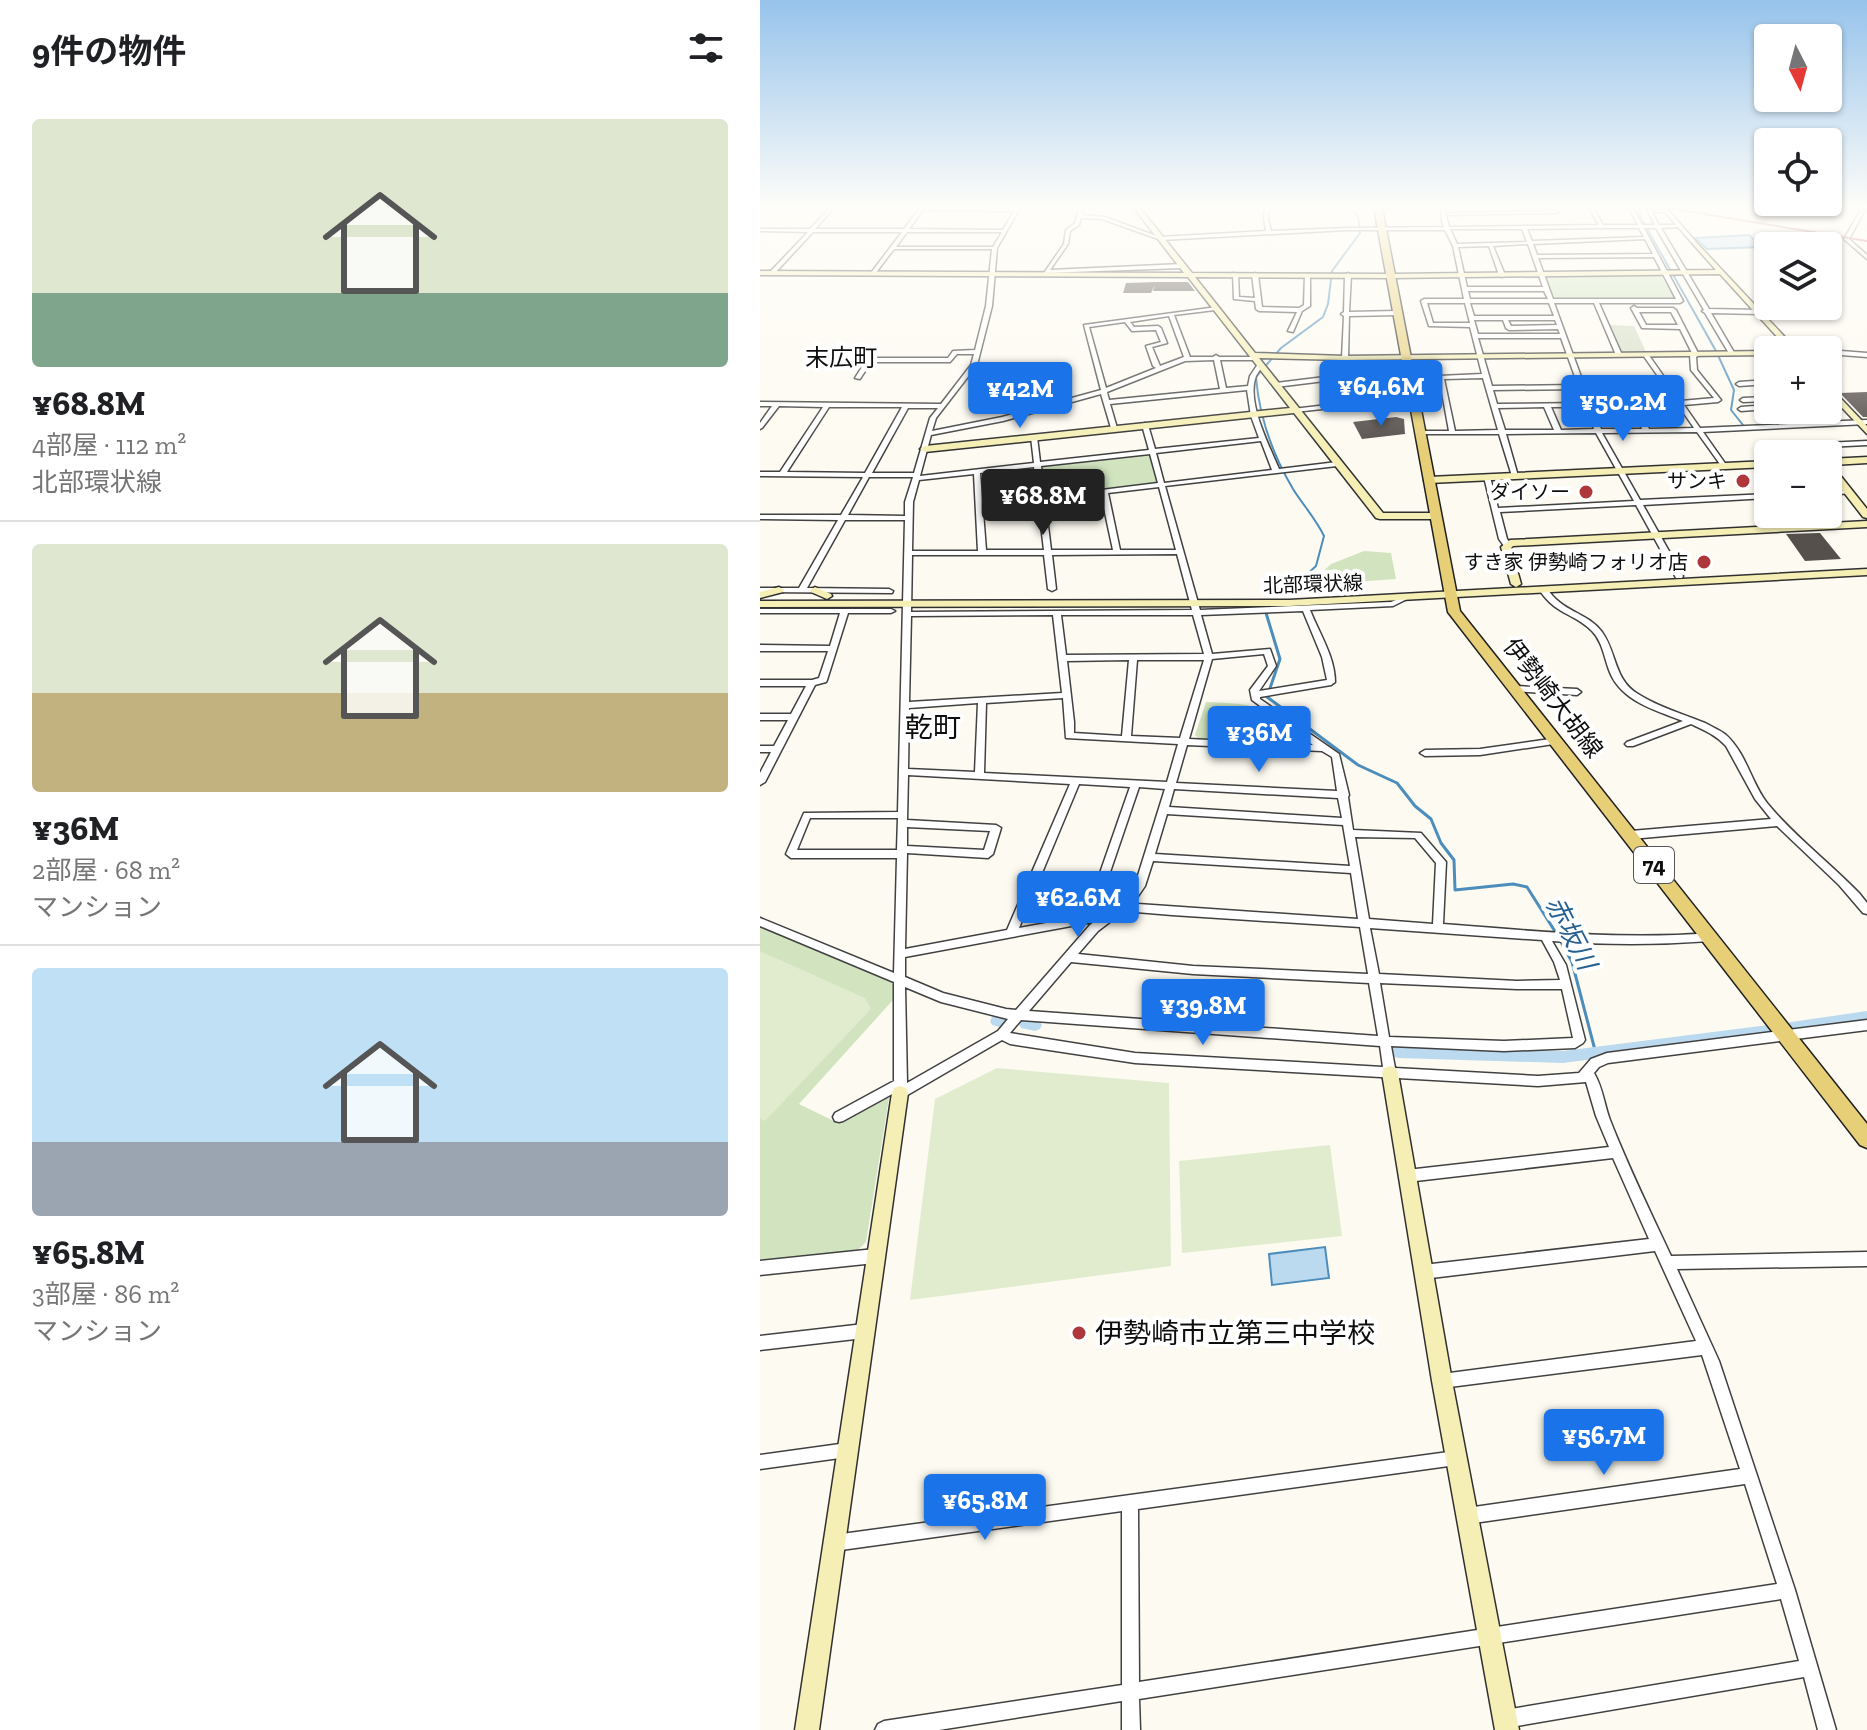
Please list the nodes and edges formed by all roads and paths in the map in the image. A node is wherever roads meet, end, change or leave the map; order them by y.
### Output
1 (991, 289) edge
2 (1200, 289) edge
3 (1236, 289) edge
4 (1257, 289) edge
5 (1308, 289) edge
6 (1347, 289) edge
7 (1394, 289) edge
8 (1464, 289) joint
9 (1546, 289) joint
10 (1674, 289) edge
11 (1691, 289) edge
12 (1736, 289) edge
13 (1258, 300) junction
14 (1466, 301) junction
15 (1550, 301) junction
16 (1596, 302) junction
17 (1631, 302) junction
18 (1754, 307) edge
19 (1215, 308) junction
20 (1300, 310) junction
21 (1636, 310) junction
22 (1705, 311) junction
23 (1754, 312) edge
24 (1397, 313) junction
25 (1344, 314) junction
26 (1171, 315) junction
27 (1505, 318) junction
28 (1557, 318) junction
29 (1766, 320) edge
30 (1127, 321) junction
31 (1472, 322) junction
32 (1561, 327) junction
33 (1681, 327) junction
34 (1291, 331) dead end
35 (1476, 336) junction
36 (1564, 336) junction
37 (1780, 336) edge
38 (978, 352) junction
39 (1842, 353) edge
40 (1754, 354) edge
41 (1619, 355) junction
42 (1646, 355) junction
43 (1695, 355) junction
44 (1728, 355) junction
45 (1867, 355) edge
46 (1571, 356) junction
47 (1216, 357) junction
48 (1405, 357) junction
49 (1480, 357) junction
50 (1187, 358) junction
51 (1345, 358) junction
52 (1256, 359) junction
53 (1159, 368) junction
54 (1485, 376) junction
55 (858, 378) dead end
56 (1753, 383) edge
57 (1739, 384) dead end
58 (1276, 385) junction
59 (1249, 388) junction
60 (1490, 388) junction
61 (1223, 390) junction
62 (1104, 391) junction
63 (1584, 391) junction
64 (1674, 394) junction
65 (1630, 395) junction
66 (1412, 397) junction
67 (1381, 400) junction
68 (1743, 400) dead end
69 (1754, 400) edge
70 (1107, 402) junction
71 (1680, 403) junction
72 (760, 404) edge
73 (777, 404) junction
74 (1842, 404) edge
75 (827, 405) junction
76 (1589, 405) junction
77 (906, 406) junction
78 (941, 406) junction
79 (1495, 406) junction
80 (1547, 406) junction
81 (1754, 408) edge
82 (1741, 409) dead end
83 (1295, 410) junction
84 (1257, 414) junction
85 (1863, 422) edge
86 (1842, 423) edge
87 (1817, 424) edge
88 (1145, 425) junction
89 (760, 427) edge
90 (1114, 428) junction
91 (1646, 430) junction
92 (1698, 430) junction
93 (1501, 431) junction
94 (1558, 431) junction
95 (1598, 431) junction
96 (1867, 431) edge
97 (1452, 432) junction
98 (1419, 433) junction
99 (928, 434) junction
100 (1034, 437) junction
101 (1264, 439) junction
102 (1867, 443) edge
103 (1842, 444) edge
104 (925, 449) junction
105 (1154, 451) junction
106 (1867, 460) edge
107 (1842, 463) edge
108 (1038, 464) junction
109 (1337, 464) junction
110 (1754, 465) edge
111 (1724, 466) junction
112 (1276, 470) junction
113 (977, 471) junction
114 (1621, 471) junction
115 (760, 474) edge
116 (782, 474) junction
117 (867, 474) junction
118 (916, 476) junction
119 (1515, 476) junction
120 (1487, 477) junction
121 (1429, 480) junction
122 (1842, 483) edge
123 (1163, 485) junction
124 (1104, 492) junction
125 (1842, 492) edge
126 (1849, 492) junction
127 (1754, 497) edge
128 (1043, 499) junction
129 (1638, 503) junction
130 (1496, 510) junction
131 (1867, 515) edge
132 (1434, 516) junction
133 (760, 517) edge
134 (843, 517) junction
135 (909, 518) junction
136 (1867, 524) edge
137 (1657, 535) junction
138 (1507, 544) junction
139 (982, 552) junction
140 (1117, 552) junction
141 (1181, 552) junction
142 (908, 553) junction
143 (1050, 553) junction
144 (1867, 565) edge
145 (1867, 572) edge
146 (1679, 576) junction
147 (1516, 584) junction
148 (1052, 589) dead end
149 (1543, 589) junction
150 (779, 590) joint
151 (802, 590) junction
152 (815, 590) junction
153 (889, 591) dead end
154 (1448, 591) junction
155 (760, 594) edge
156 (827, 596) junction
157 (1405, 598) junction
158 (908, 605) junction
159 (1195, 605) junction
160 (763, 608) edge
161 (886, 608) junction
162 (1306, 609) junction
163 (850, 611) junction
164 (1057, 612) junction
165 (760, 648) edge
166 (832, 649) junction
167 (1133, 657) junction
168 (1209, 657) junction
169 (1062, 658) junction
170 (760, 683) edge
171 (812, 683) junction
172 (1515, 689) junction
173 (1577, 692) dead end
174 (1067, 695) junction
175 (1254, 695) junction
176 (982, 700) junction
177 (906, 705) junction
178 (760, 717) edge
179 (793, 717) junction
180 (1688, 722) junction
181 (1126, 738) junction
182 (1185, 740) junction
183 (1557, 741) junction
184 (1630, 744) dead end
185 (1322, 748) junction
186 (760, 749) edge
187 (778, 749) junction
188 (1425, 753) dead end
189 (906, 772) junction
190 (979, 776) junction
191 (1076, 780) junction
192 (760, 782) edge
193 (1136, 783) junction
194 (1171, 785) junction
195 (1344, 795) junction
196 (1164, 810) junction
197 (903, 819) junction
198 (1779, 822) junction
199 (1349, 828) junction
200 (1631, 835) junction
201 (902, 852) junction
202 (1149, 857) junction
203 (1355, 870) junction
204 (1867, 889) edge
205 (1853, 890) junction
206 (1127, 903) junction
207 (1867, 910) edge
208 (760, 922) edge
209 (1363, 922) junction
210 (1438, 928) junction
211 (1011, 934) junction
212 (1546, 937) junction
213 (1710, 937) junction
214 (900, 954) junction
215 (1069, 957) junction
216 (899, 979) junction
217 (1374, 980) junction
218 (1566, 984) junction
219 (1020, 1014) junction
220 (1867, 1025) edge
221 (1002, 1034) junction
222 (1787, 1036) junction
223 (1386, 1041) junction
224 (1390, 1073) junction
225 (1588, 1074) junction
226 (900, 1088) junction
227 (839, 1117) dead end
228 (1867, 1139) edge
229 (1618, 1152) junction
230 (1407, 1176) junction
231 (1658, 1244) junction
232 (875, 1256) junction
233 (1867, 1259) edge
234 (1667, 1263) junction
235 (760, 1268) edge
236 (1423, 1272) junction
237 (864, 1331) junction
238 (760, 1343) edge
239 (1706, 1347) junction
240 (1442, 1381) junction
241 (847, 1450) junction
242 (1456, 1458) junction
243 (760, 1462) edge
244 (1747, 1476) junction
245 (1130, 1502) junction
246 (1467, 1516) junction
247 (834, 1543) junction
248 (1787, 1590) junction
249 (1489, 1635) junction
250 (1809, 1668) junction
251 (1131, 1691) junction
252 (1506, 1725) edge
253 (807, 1730) edge
254 (884, 1730) edge
255 (1131, 1730) edge
256 (1827, 1730) edge

1 - 38 street
2 - 19 street
3 - 13 street
4 - 13 street
5 - 20 street
6 - 25 street
7 - 24 main road, 伊勢崎大胡線 / 74
8 - 9 street
8 - 14 street
9 - 15 street
10 - 17 street
11 - 22 street
12 - 18 street
13 - 20 street
14 - 15 street
14 - 31 street
14 - 31 street
15 - 16 street
15 - 28 street
16 - 17 street
16 - 41 street
17 - 21 street
19 - 26 street
19 - 52 street
20 - 34 street
21 - 33 street
21 - 33 street
22 - 23 street
22 - 44 street
24 - 25 street
24 - 48 main road, 伊勢崎大胡線 / 74
25 - 51 street
26 - 30 street
26 - 50 street
27 - 28 street
27 - 31 street
27 - 32 street
28 - 32 street
29 - 37 street
30 - 53 street
30 - 62 street
31 - 35 street
32 - 36 street
33 - 43 street
35 - 36 street
35 - 49 street
36 - 46 street
38 - 55 street
38 - 78 street
39 - 45 street
40 - 44 street
41 - 42 street
41 - 46 street
42 - 43 street
42 - 64 street
43 - 44 street
43 - 71 street
46 - 49 street
46 - 63 street
47 - 50 street
47 - 52 street
47 - 61 street
48 - 49 street
48 - 51 street
48 - 66 main road, 伊勢崎大胡線 / 74
49 - 54 street
50 - 53 street
51 - 52 street
52 - 58 street
52 - 59 street
53 - 62 street
54 - 60 street
54 - 97 street
56 - 57 street
58 - 67 street
58 - 83 street
59 - 61 street
59 - 84 street
60 - 63 street
60 - 79 street
61 - 70 street
62 - 70 street
62 - 99 street
63 - 65 street
63 - 76 street
64 - 65 street
64 - 71 street
65 - 91 street
66 - 67 street
66 - 98 main road, 伊勢崎大胡線 / 74
67 - 83 street
68 - 69 street
70 - 90 street
71 - 92 street
72 - 73 street
73 - 75 street
73 - 89 street
74 - 85 street
75 - 77 street
75 - 116 street
76 - 80 street
76 - 95 street
77 - 78 street
77 - 117 street
78 - 99 street
79 - 80 street
79 - 93 street
80 - 94 street
81 - 82 street
83 - 84 street
83 - 109 street
84 - 88 street
84 - 101 street
85 - 86 street
85 - 96 street
87 - 92 street
88 - 90 street
88 - 105 street
90 - 100 street
91 - 92 street
91 - 95 street
92 - 111 street
93 - 94 street
93 - 97 street
93 - 119 street
94 - 95 street
95 - 114 street
97 - 98 street
98 - 121 main road, 伊勢崎大胡線 / 74
99 - 104 street
100 - 104 street
100 - 108 street
101 - 105 street
101 - 112 street
102 - 103 street
104 - 118 street
105 - 108 street
105 - 123 street
106 - 107 street
108 - 113 street
108 - 128 street
109 - 112 street
109 - 132 street
110 - 111 street
111 - 114 street
112 - 123 street
113 - 118 street
113 - 139 street
114 - 119 street
114 - 129 street
115 - 116 street
116 - 117 street
117 - 118 street
117 - 134 street
118 - 135 street
119 - 120 street
120 - 121 street
120 - 130 street
121 - 132 main road, 伊勢崎大胡線 / 74
122 - 126 street
123 - 124 street
123 - 141 street
124 - 128 street
124 - 140 street
125 - 126 street
126 - 131 street
127 - 129 street
128 - 143 street
129 - 130 street
129 - 137 street
130 - 138 street
132 - 154 main road, 伊勢崎大胡線 / 74
133 - 134 street
134 - 135 street
134 - 151 street
135 - 142 street
136 - 137 street
137 - 138 street
137 - 146 street
138 - 147 street
139 - 142 street
139 - 143 street
140 - 141 street
140 - 143 street
141 - 159 street
142 - 158 street
143 - 148 street
144 - 146 street, 北部環状線
145 - 149 street, 北部環状線
146 - 147 street, 北部環状線
147 - 154 street, 北部環状線
149 - 154 street, 北部環状線
149 - 180 street
150 - 151 street
150 - 155 street
151 - 152 street
152 - 153 street
152 - 156 street
154 - 157 street, 北部環状線
154 - 159 street, 北部環状線
154 - 172 main road, 伊勢崎大胡線 / 74
155 - 156 street, 北部環状線
156 - 158 street, 北部環状線
157 - 159 street, 北部環状線
157 - 162 street
158 - 159 street, 北部環状線
158 - 161 street, 北部環状線
158 - 164 street
158 - 177 street
159 - 162 street
159 - 164 street
159 - 168 street
160 - 161 street, 北部環状線
160 - 163 street
161 - 163 street
162 - 175 street
163 - 166 street
164 - 169 street
165 - 166 street
166 - 171 street
167 - 168 street
167 - 169 street
167 - 181 street
168 - 175 street
168 - 182 street
169 - 174 street
170 - 171 street
171 - 179 street
172 - 173 street
172 - 183 main road, 伊勢崎大胡線 / 74
174 - 176 street
174 - 181 street
175 - 185 street
176 - 177 street
176 - 190 street
177 - 189 street
178 - 179 street
179 - 187 street
180 - 184 street
180 - 198 street
181 - 182 street
182 - 185 street
182 - 194 street
183 - 188 street
183 - 200 main road, 伊勢崎大胡線 / 74
185 - 195 street
186 - 187 street
187 - 192 street
189 - 190 street
189 - 197 street
190 - 191 street
191 - 193 street
191 - 211 street
193 - 194 street
193 - 211 street
194 - 195 street
194 - 196 street
195 - 199 street
196 - 199 street
196 - 202 street
197 - 201 street
197 - 201 street
197 - 201 street
198 - 200 street
198 - 205 street
199 - 203 street
199 - 210 street
200 - 213 main road, 伊勢崎大胡線 / 74
201 - 214 street
202 - 203 street
202 - 206 street
203 - 209 street
204 - 205 street
205 - 207 street
206 - 209 street
206 - 215 street
208 - 216 street
209 - 210 street
209 - 217 street
210 - 212 street
211 - 214 street
212 - 213 street
212 - 218 street
213 - 222 main road, 伊勢崎大胡線 / 74
214 - 216 street
215 - 217 street
215 - 219 street
216 - 219 street
216 - 226 street
217 - 218 street
217 - 223 street
218 - 223 street
219 - 221 street
219 - 223 street
220 - 222 street
221 - 224 street
221 - 226 street
222 - 225 street
222 - 228 main road, 伊勢崎大胡線 / 74
223 - 224 street
224 - 225 street
224 - 230 street
225 - 229 street
226 - 227 street
226 - 232 street
229 - 230 street
229 - 231 street
230 - 236 street
231 - 234 street
231 - 236 street
232 - 235 street
232 - 237 street
233 - 234 street
234 - 239 street
236 - 240 street
237 - 238 street
237 - 241 street
239 - 240 street
239 - 244 street
240 - 242 street
241 - 243 street
241 - 247 street
242 - 245 street
242 - 246 street
244 - 246 street
244 - 248 street
245 - 247 street
245 - 251 street
246 - 249 street
247 - 253 street
248 - 249 street
248 - 250 street
249 - 251 street
249 - 252 street
250 - 252 street
250 - 256 street
251 - 254 street
251 - 255 street

